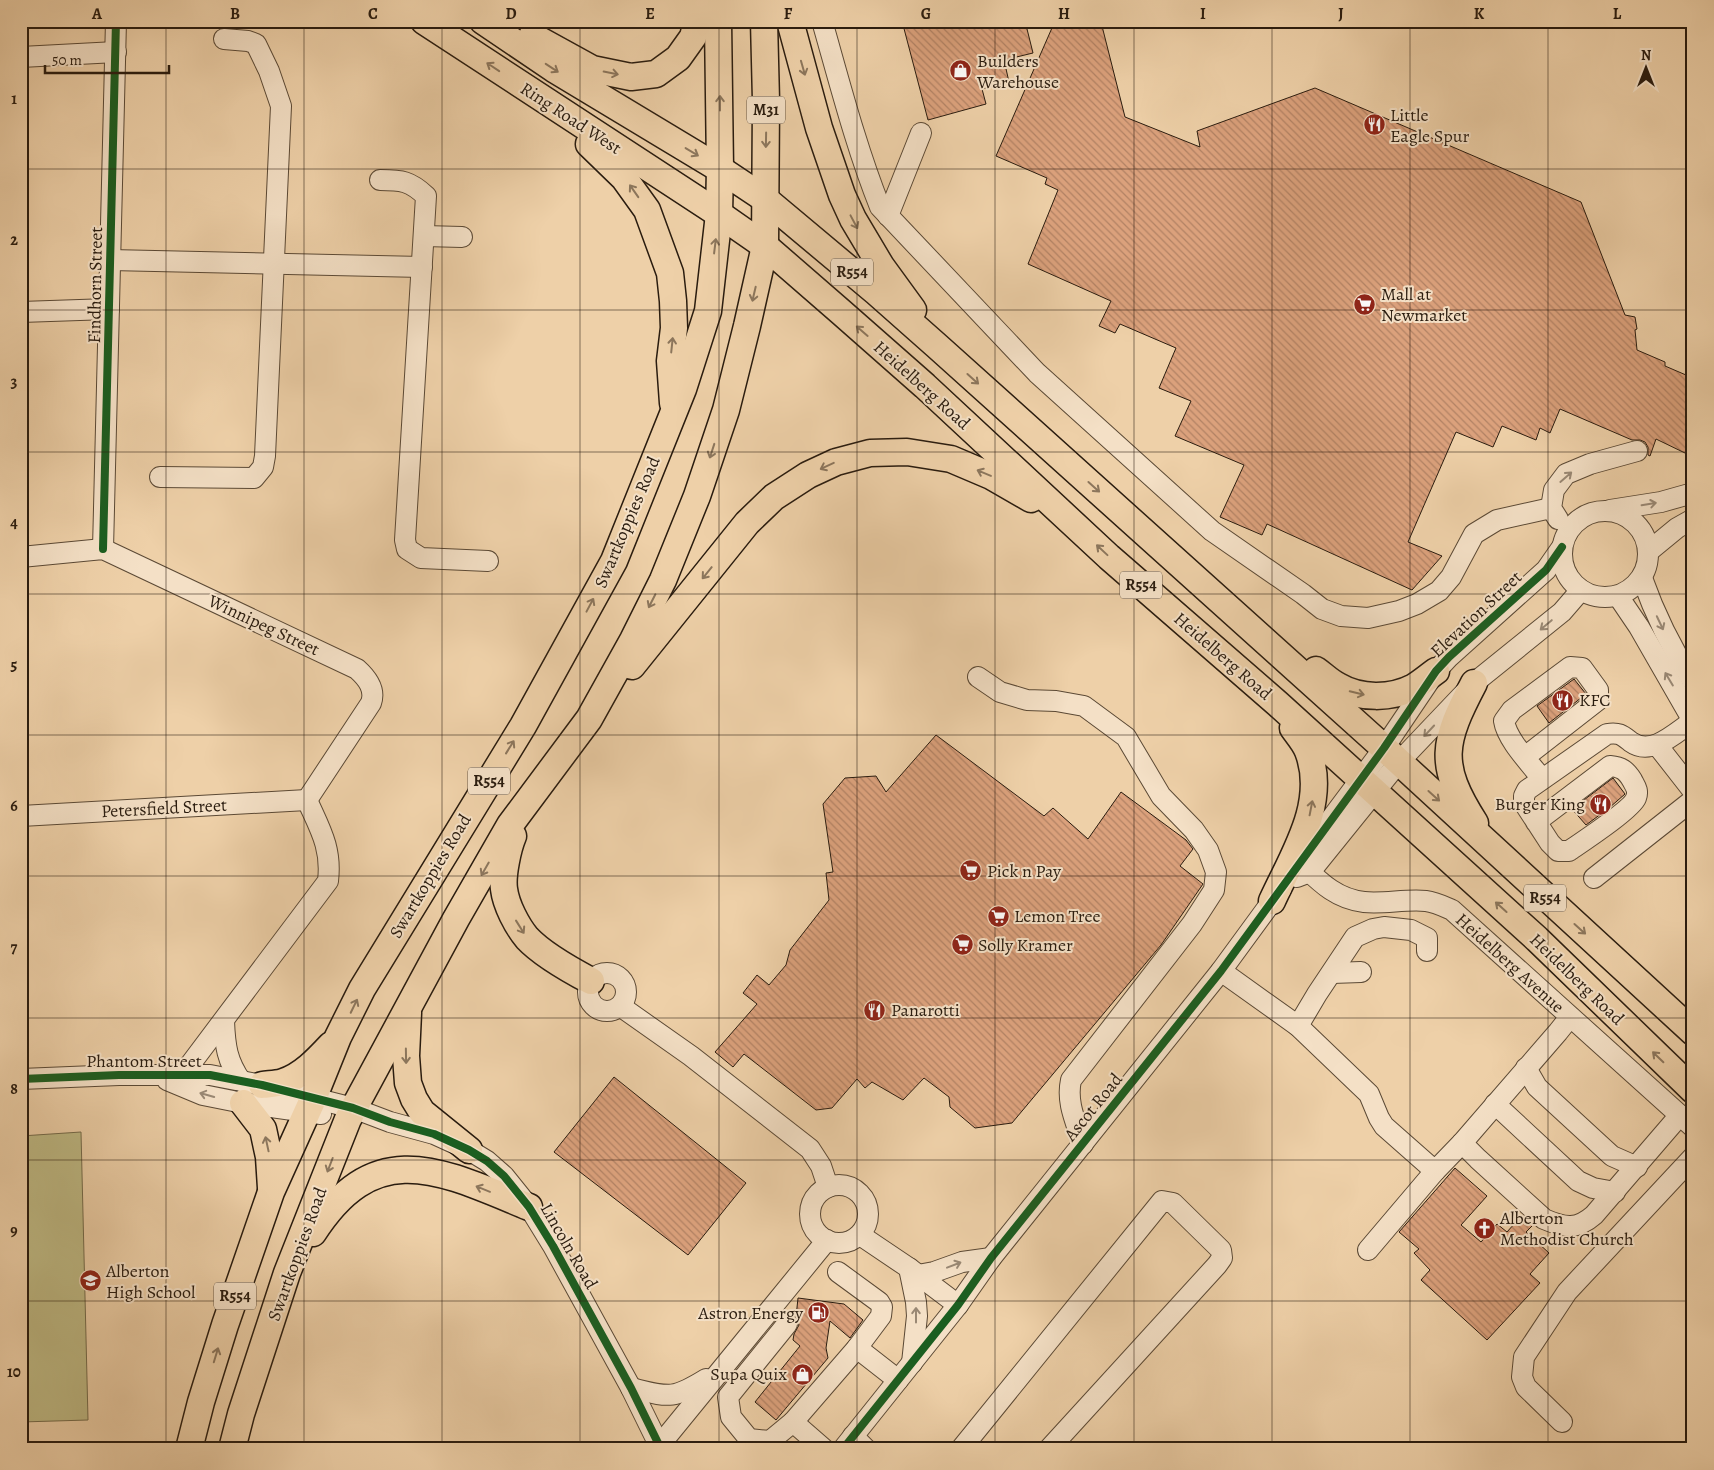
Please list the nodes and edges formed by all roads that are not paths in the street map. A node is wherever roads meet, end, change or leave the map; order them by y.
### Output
1 (116, 21) edge
2 (424, 21) edge
3 (483, 21) edge
4 (505, 21) edge
5 (697, 21) edge
6 (718, 21) edge
7 (764, 21) edge
8 (790, 21) edge
9 (822, 21) edge
10 (224, 40) dead end
11 (116, 52) junction
12 (21, 57) edge
13 (533, 94) junction
14 (921, 133) dead end
15 (720, 169) junction
16 (380, 180) dead end
17 (766, 199) junction
18 (719, 214) junction
19 (888, 216) junction
20 (424, 236) junction
21 (462, 237) dead end
22 (765, 246) junction
23 (110, 260) junction
24 (274, 264) junction
25 (422, 267) junction
26 (109, 309) junction
27 (21, 312) edge
28 (937, 346) junction
29 (674, 411) junction
30 (1637, 451) dead end
31 (160, 477) dead end
32 (1693, 493) edge
33 (1551, 508) junction
34 (1605, 511) junction
35 (1693, 519) edge
36 (1072, 522) junction
37 (1564, 540) junction
38 (103, 549) junction
39 (1649, 551) junction
40 (21, 557) edge
41 (488, 561) dead end
42 (1642, 578) junction
43 (1581, 590) junction
44 (1618, 596) junction
45 (1216, 598) junction
46 (1436, 671) junction
47 (978, 677) dead end
48 (1474, 682) junction
49 (1693, 682) edge
50 (1278, 704) junction
51 (589, 719) junction
52 (1693, 721) edge
53 (1658, 745) junction
54 (1391, 756) junction
55 (1525, 756) junction
56 (1542, 779) junction
57 (1367, 786) junction
58 (1693, 791) edge
59 (530, 799) junction
60 (307, 800) junction
61 (1693, 800) edge
62 (21, 816) edge
63 (1536, 822) junction
64 (1491, 848) junction
65 (1304, 867) junction
66 (1594, 878) dead end
67 (1280, 891) junction
68 (1427, 951) dead end
69 (1221, 971) junction
70 (1361, 972) dead end
71 (1332, 973) junction
72 (591, 981) junction
73 (620, 1006) junction
74 (408, 1008) junction
75 (1570, 1017) junction
76 (224, 1021) junction
77 (1298, 1026) junction
78 (1693, 1032) edge
79 (338, 1037) junction
80 (1526, 1068) junction
81 (21, 1079) edge
82 (180, 1079) junction
83 (249, 1090) junction
84 (1693, 1090) edge
85 (1495, 1104) junction
86 (310, 1105) junction
87 (350, 1114) junction
88 (1686, 1121) edge
89 (390, 1122) joint
90 (1462, 1142) junction
91 (1083, 1144) junction
92 (469, 1150) junction
93 (1693, 1157) edge
94 (1637, 1167) junction
95 (1435, 1171) junction
96 (828, 1187) junction
97 (271, 1192) junction
98 (1615, 1192) junction
99 (529, 1207) junction
100 (860, 1235) junction
101 (827, 1240) junction
102 (1368, 1250) dead end
103 (991, 1258) junction
104 (838, 1272) dead end
105 (914, 1272) junction
106 (287, 1273) junction
107 (958, 1306) junction
108 (787, 1324) dead end
109 (856, 1348) junction
110 (912, 1363) junction
111 (719, 1372) junction
112 (898, 1380) junction
113 (631, 1388) junction
114 (792, 1422) junction
115 (1562, 1422) dead end
116 (854, 1445) edge
117 (660, 1447) edge
118 (189, 1449) edge
119 (232, 1449) edge
120 (824, 1449) edge
121 (960, 1449) edge
122 (1049, 1449) edge

1 - 11 street, Findhorn Street
13 -> 2 main road, Ring Road West
3 -> 15 main road, Ring Road West
4 -> 5 main road
15 -> 6 main road, Swartkoppies Road
7 -> 17 main road, M31
8 -> 28 main road
9 - 19 street
10 - 24 street
11 - 12 street
11 - 23 street, Findhorn Street
13 - 18 main road, Ring Road West
29 -> 13 main road
14 - 19 street
15 - 17 main road, R554
15 - 18 main road, Swartkoppies Road / R554
16 - 20 street
17 - 22 main road, Swartkoppies Road / R554
17 - 28 main road, R554
18 - 22 main road, Heidelberg Road / R554
29 -> 18 main road, Swartkoppies Road / R554
19 - 33 street
20 - 21 street
20 - 25 street
36 -> 22 main road, Heidelberg Road / R554
22 -> 51 main road, Swartkoppies Road / R554
23 - 24 street
23 - 26 street, Findhorn Street
24 - 25 street
24 - 31 street
25 - 41 street
26 - 27 street
26 - 38 street, Findhorn Street
28 -> 45 main road, R554
79 -> 29 main road, Swartkoppies Road / R554
33 -> 30 street
34 -> 32 street, Elevation Street
33 - 37 street
34 - 37 street, Elevation Street
34 - 39 street, Elevation Street
35 - 39 street
50 -> 36 main road, Heidelberg Road / R554
36 -> 51 main road
37 - 43 street
37 - 46 street, Elevation Street
38 - 40 street
38 - 60 street, Winnipeg Street
39 - 42 street
42 - 44 street
42 -> 49 street
43 - 44 street
43 -> 48 street, Elevation Street
52 -> 44 street
45 -> 46 main road
45 - 54 main road, R554
46 - 54 street, Elevation Street
47 - 91 street
48 -> 54 street, Elevation Street
48 - 64 main road
50 - 57 main road, Heidelberg Road / R554
67 -> 50 main road
51 - 59 main road, Swartkoppies Road / R554
52 - 53 street
53 - 56 street
53 - 58 street
54 - 57 street, Elevation Street
54 -> 64 main road, R554
55 - 55 street
55 - 56 street
56 - 63 street
57 - 65 street
84 -> 57 main road, Heidelberg Road / R554
59 -> 72 main road
59 -> 74 main road, Swartkoppies Road / R554
60 - 62 street, Petersfield Street
60 - 76 street, Phantom Street
61 - 66 street
63 - 63 street
64 -> 78 main road, R554
65 - 67 street
65 - 75 street, Heidelberg Avenue
67 - 69 street, Ascot Road
68 - 71 street
69 - 77 street
69 - 91 street, Ascot Road
70 - 71 street
71 - 77 street
72 - 73 street
72 - 73 street
73 - 96 street
74 - 87 main road, Swartkoppies Road / R554
74 -> 92 main road
75 - 80 street
75 - 88 street, Heidelberg Avenue
76 - 82 street, Phantom Street
76 - 83 street
77 - 95 street
79 - 83 main road
79 - 86 main road, Swartkoppies Road / R554
80 - 85 street
80 - 94 street
81 - 82 street, Phantom Street
82 - 83 street, Phantom Street
83 - 86 street, Phantom Street
83 - 86 street, Phantom Street
97 -> 83 main road
85 - 90 street
85 - 98 street
86 - 87 street, Phantom Street
86 - 97 main road, Swartkoppies Road / R554
87 - 89 street, Phantom Street
87 -> 106 main road, Swartkoppies Road / R554
88 - 94 street
89 - 92 street, Lincoln Road
90 - 95 street
90 - 98 street
91 - 103 street, Ascot Road
92 - 99 street, Lincoln Road
93 - 115 street
94 - 98 street
95 - 102 street
96 - 100 street
96 - 101 street
118 -> 97 main road, Swartkoppies Road / R554
99 -> 106 main road
99 - 113 street, Lincoln Road
100 - 101 street
100 - 105 street
101 - 111 street
105 -> 103 street
103 - 107 street, Ascot Road
104 - 109 street
105 - 107 street
110 -> 105 street
106 - 119 main road, Swartkoppies Road / R554
107 - 110 street, Ascot Road
108 - 114 street
109 - 112 street
109 - 114 street
110 - 112 street, Ascot Road
111 - 113 street
111 - 117 street
112 - 116 street, Ascot Road
113 - 117 street, Lincoln Road
114 - 120 street
121 - 122 street

